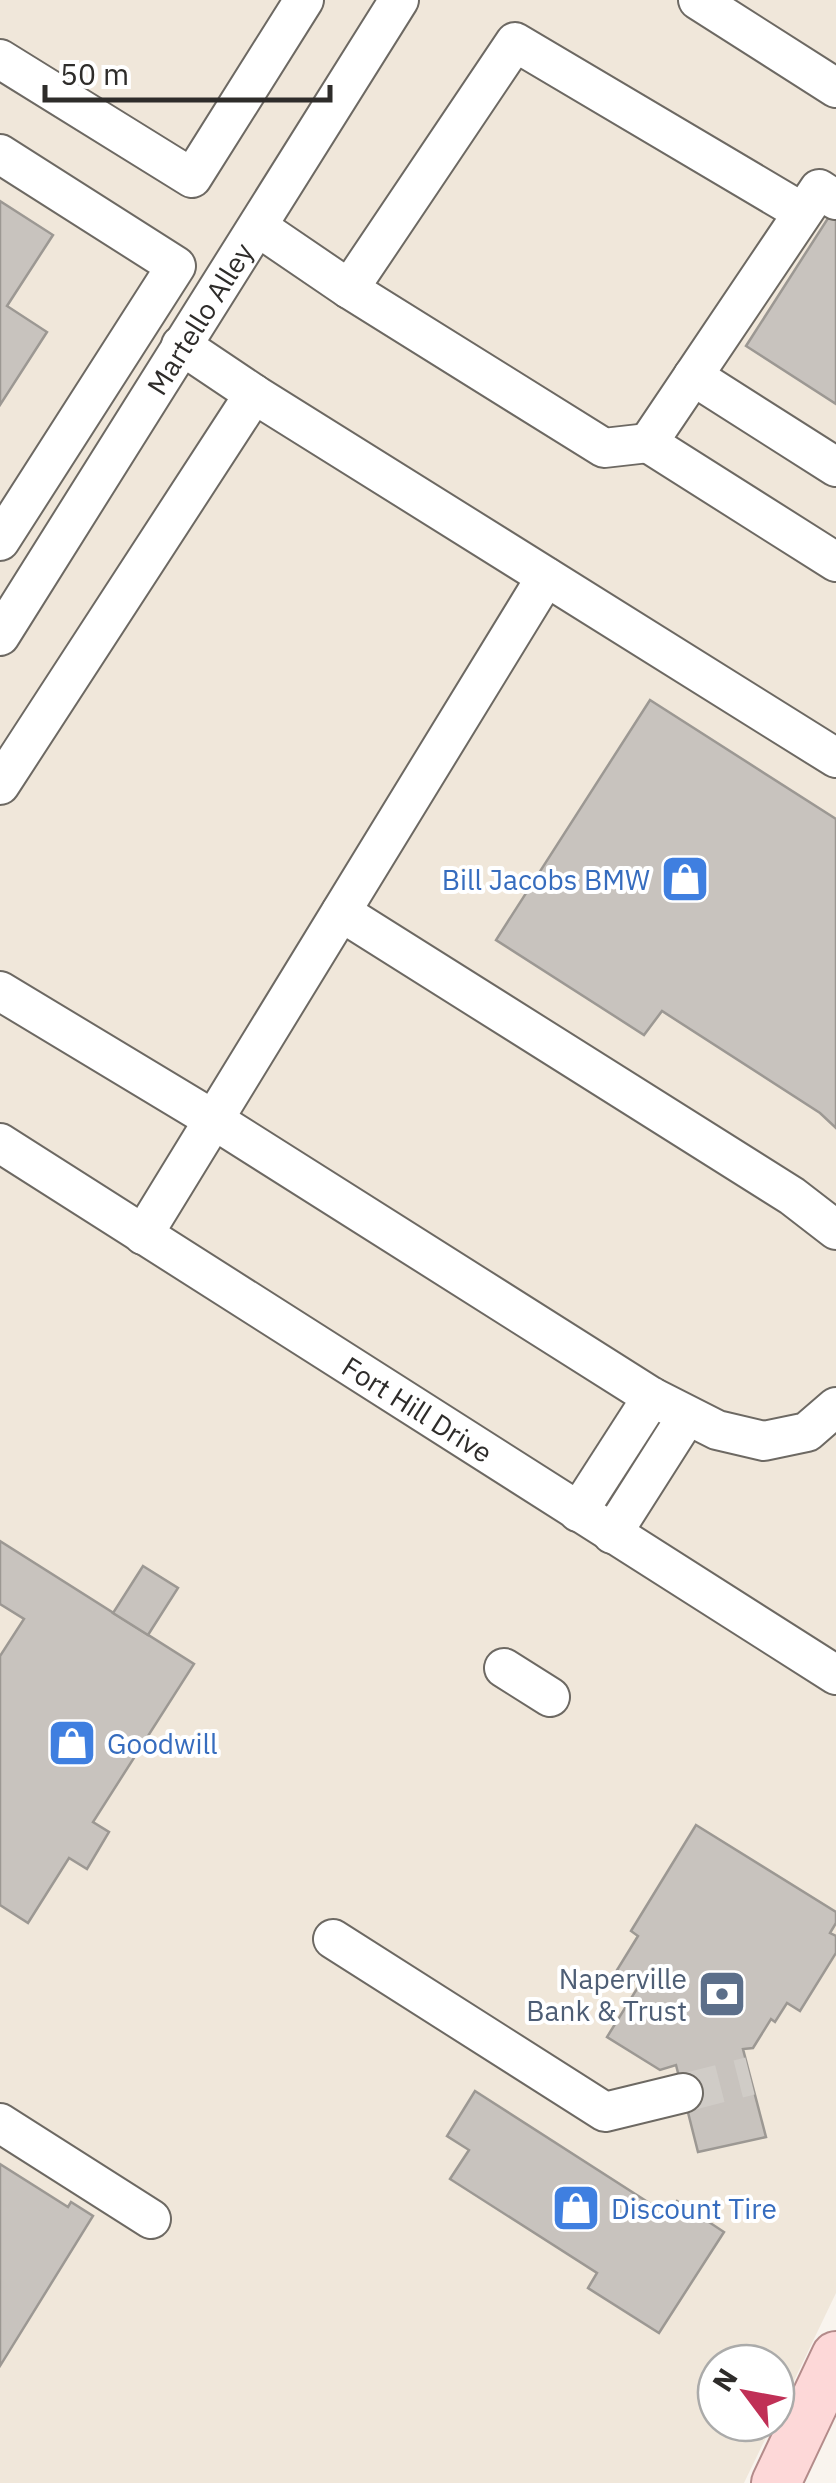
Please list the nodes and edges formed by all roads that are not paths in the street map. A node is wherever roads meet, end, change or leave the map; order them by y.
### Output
1 (304, 0) edge
2 (399, 0) edge
3 (698, 0) edge
4 (749, 13) edge
5 (0, 59) edge
6 (836, 88) edge
7 (0, 154) edge
8 (819, 206) edge
9 (258, 226) junction
10 (350, 289) junction
11 (181, 345) junction
12 (693, 376) junction
13 (254, 394) junction
14 (648, 442) junction
15 (836, 467) edge
16 (0, 541) edge
17 (836, 562) edge
18 (546, 577) junction
19 (0, 636) edge
20 (836, 758) edge
21 (0, 785) edge
22 (341, 912) junction
23 (0, 991) edge
24 (214, 1120) junction
25 (0, 1143) edge
26 (836, 1230) edge
27 (143, 1235) junction
28 (652, 1398) junction
29 (836, 1407) edge
30 (687, 1416) junction
31 (578, 1512) junction
32 (612, 1534) junction
33 (504, 1668) dead end
34 (836, 1675) edge
35 (550, 1697) dead end
36 (333, 1940) dead end
37 (683, 2092) tunnel mouth
38 (0, 2123) edge
39 (151, 2220) dead end
40 (836, 2356) edge
41 (776, 2483) edge

1 - 5 street
2 - 9 street, Martello Alley
3 - 4 street
4 - 6 street
7 - 16 street
8 - 10 street
8 - 12 street
9 - 10 street
9 - 11 street, Martello Alley
10 - 14 street
11 - 13 street
11 - 19 street, Martello Alley
12 - 14 street
12 - 15 street
13 - 18 street
13 - 21 street
14 - 17 street
18 - 20 street
18 - 22 street
22 - 24 street
22 - 26 street
23 - 24 street
24 - 27 street
24 - 28 street
25 - 27 street, Fort Hill Drive
27 - 31 street, Fort Hill Drive
28 - 30 street
28 - 31 street
29 - 30 street
30 - 32 street
31 - 32 street, Fort Hill Drive
32 - 34 street, Fort Hill Drive
33 - 35 street
36 - 37 street
38 - 39 street
40 - 41 main road

